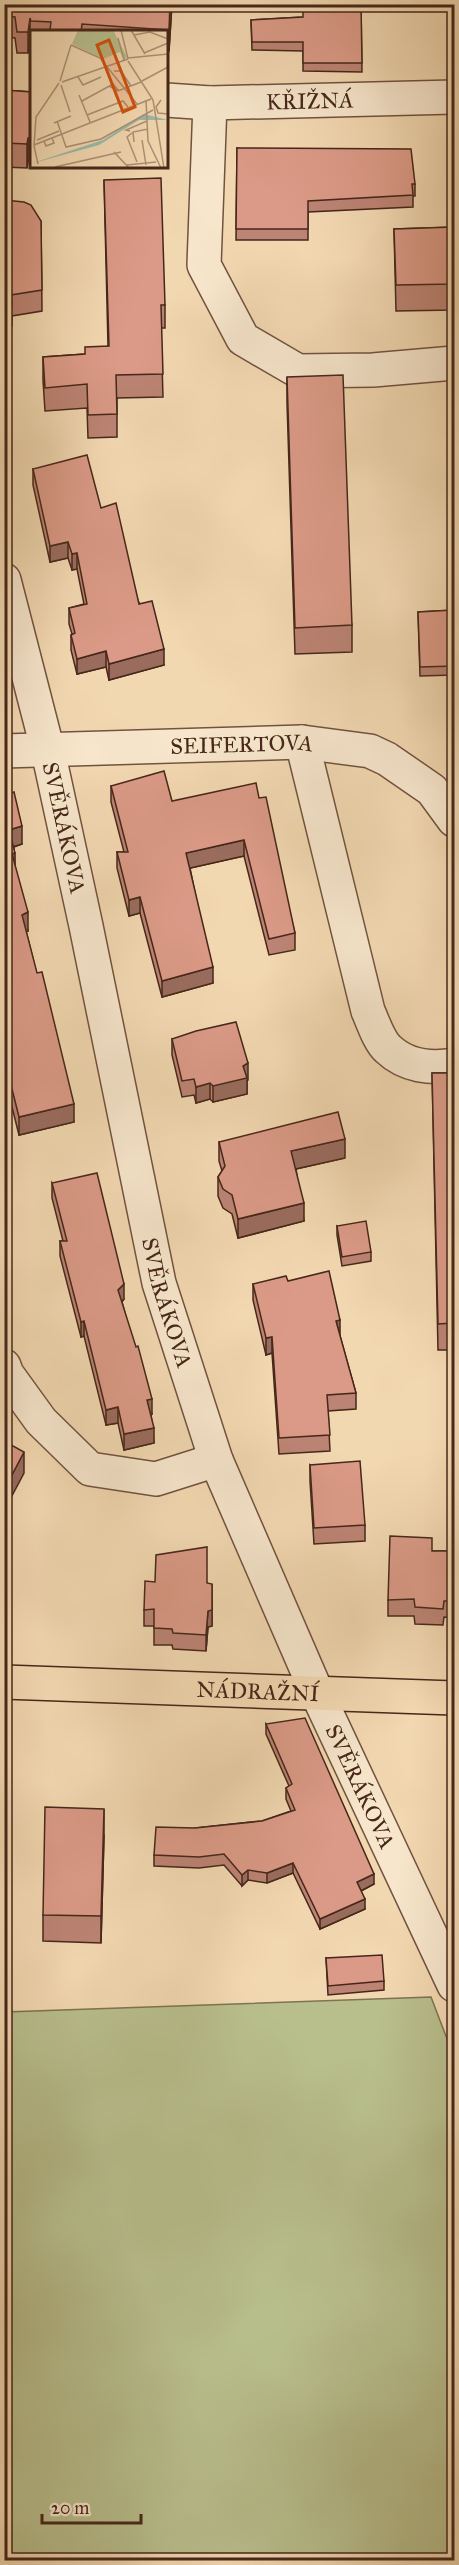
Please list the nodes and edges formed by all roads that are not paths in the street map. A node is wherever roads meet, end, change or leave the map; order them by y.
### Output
1 (454, 97) edge
2 (168, 100) edge
3 (210, 103) junction
4 (454, 363) edge
5 (4, 580) edge
6 (302, 742) junction
7 (48, 751) junction
8 (4, 752) edge
9 (454, 819) edge
10 (454, 1065) edge
11 (4, 1366) edge
12 (216, 1460) junction
13 (4, 1671) edge
14 (4, 1676) edge
15 (4, 1682) edge
16 (59, 1682) junction
17 (317, 1693) junction
18 (454, 1698) edge
19 (454, 1985) edge

1 - 3 street, KŘIŽNÁ
2 - 3 street, KŘIŽNÁ
3 - 4 street
5 - 7 street, SVĚRÁKOVA
6 - 7 street, SEIFERTOVA
6 - 9 street, SEIFERTOVA
6 - 10 street
7 - 8 street, SEIFERTOVA
7 - 12 street, SVĚRÁKOVA
11 - 12 street
12 - 17 street, SVĚRÁKOVA
13 - 16 main road
14 - 16 main road, NÁDRAŽNÍ
15 - 16 main road, NÁDRAŽNÍ
16 - 17 main road, NÁDRAŽNÍ
17 - 18 main road, NÁDRAŽNÍ
17 - 19 street, SVĚRÁKOVA

